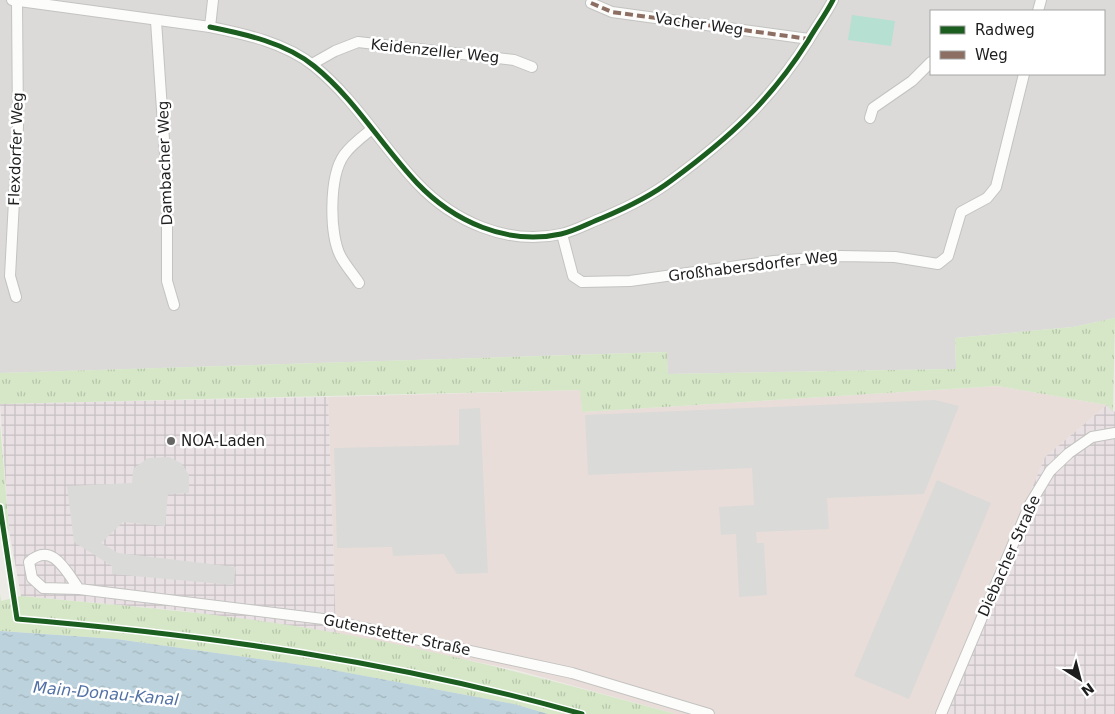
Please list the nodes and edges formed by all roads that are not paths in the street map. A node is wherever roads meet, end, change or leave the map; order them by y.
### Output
1 (14, 0) edge
2 (214, 0) edge
3 (833, 0) edge
4 (591, 3) dead end
5 (156, 21) junction
6 (210, 27) junction
7 (809, 39) junction
8 (930, 63) edge
9 (312, 64) junction
10 (532, 67) dead end
11 (1024, 75) edge
12 (870, 118) dead end
13 (372, 129) junction
14 (562, 234) junction
15 (359, 283) dead end
16 (16, 297) dead end
17 (174, 305) dead end
18 (1115, 433) edge
19 (79, 588) junction
20 (709, 714) edge
21 (941, 714) edge

1 - 5 street
1 - 16 street, Flexdorfer Weg
2 - 6 street
3 - 7 street
4 - 7 street, Vacher Weg
5 - 6 street
5 - 17 street, Dambacher Weg
6 - 9 street
7 - 14 street
8 - 12 street
9 - 10 street, Keidenzeller Weg
9 - 13 street
11 - 14 street, Großhabersdorfer Weg
13 - 14 street
13 - 15 street
18 - 21 street, Diebacher Straße
19 - 19 street, Gutenstetter Straße
19 - 20 street, Gutenstetter Straße

